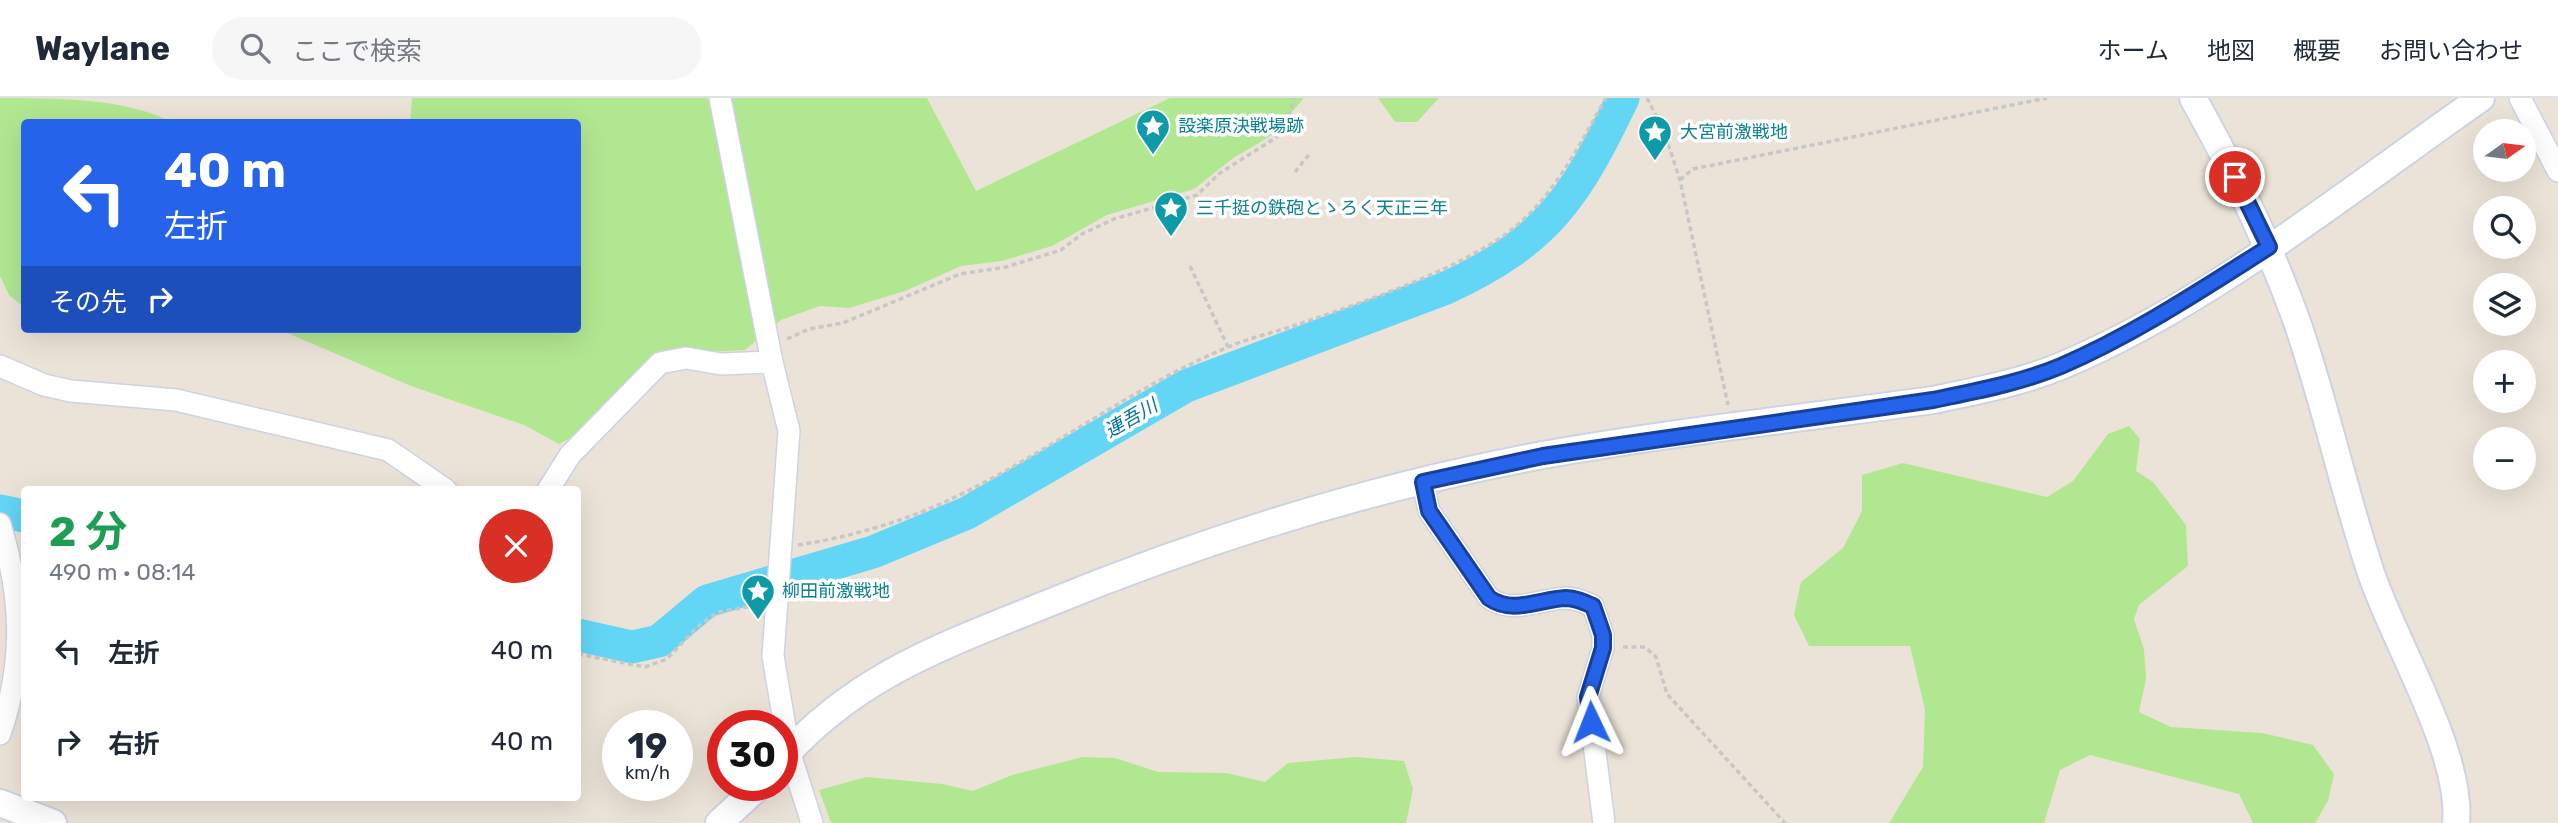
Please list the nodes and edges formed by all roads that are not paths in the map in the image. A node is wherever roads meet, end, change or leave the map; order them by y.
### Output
1 (720, 98) edge
2 (2193, 98) edge
3 (2480, 98) edge
4 (2520, 98) edge
5 (2558, 172) edge
6 (2269, 247) junction
7 (770, 353) junction
8 (1, 370) edge
9 (1423, 482) junction
10 (440, 486) edge
11 (551, 486) edge
12 (0, 524) edge
13 (780, 710) edge
14 (0, 734) edge
15 (798, 744) edge
16 (798, 786) edge
17 (743, 801) edge
18 (0, 803) edge
19 (53, 823) edge
20 (719, 823) edge
21 (812, 823) edge
22 (1604, 823) edge
23 (2456, 823) edge

1 - 7 street
2 - 6 street
3 - 6 street
4 - 5 street
6 - 9 street
6 - 23 street
7 - 11 street
7 - 13 street
8 - 10 street
9 - 15 street
9 - 22 street
12 - 14 street
16 - 21 street
17 - 20 street
18 - 19 street

